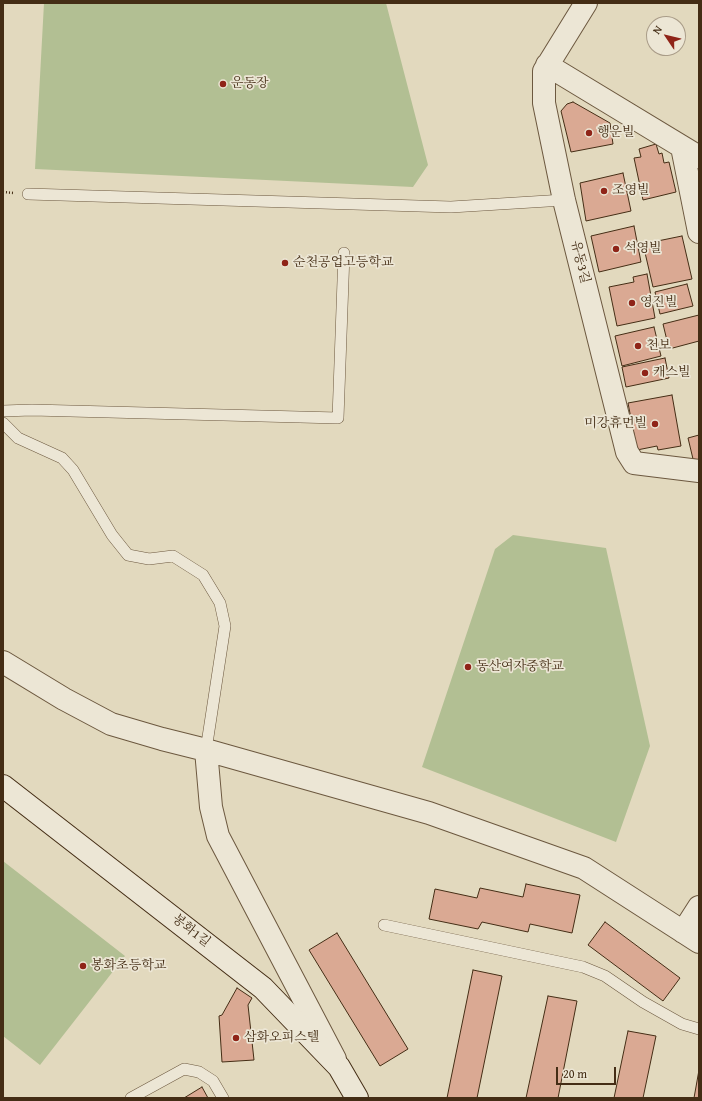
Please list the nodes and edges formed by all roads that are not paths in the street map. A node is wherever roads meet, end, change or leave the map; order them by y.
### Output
1 (586, 3) edge
2 (548, 65) junction
3 (690, 152) edge
4 (28, 194) dead end
5 (564, 200) junction
6 (699, 232) edge
7 (344, 253) dead end
8 (3, 411) edge
9 (3, 423) edge
10 (699, 471) edge
11 (3, 662) edge
12 (206, 750) junction
13 (3, 786) edge
14 (699, 907) edge
15 (384, 925) dead end
16 (691, 937) edge
17 (699, 1029) edge
18 (339, 1067) junction
19 (131, 1098) edge
20 (223, 1098) edge
21 (357, 1098) edge

1 - 2 street, 유동3길
2 - 3 street
2 - 5 street, 유동3길
3 - 6 street
4 - 5 lane
5 - 10 street, 유동3길
7 - 8 lane
9 - 12 lane
11 - 12 street
12 - 16 street
12 - 18 street
13 - 18 street, 봉화1길
14 - 16 street
15 - 17 lane
18 - 21 street, 봉화1길
19 - 20 lane

